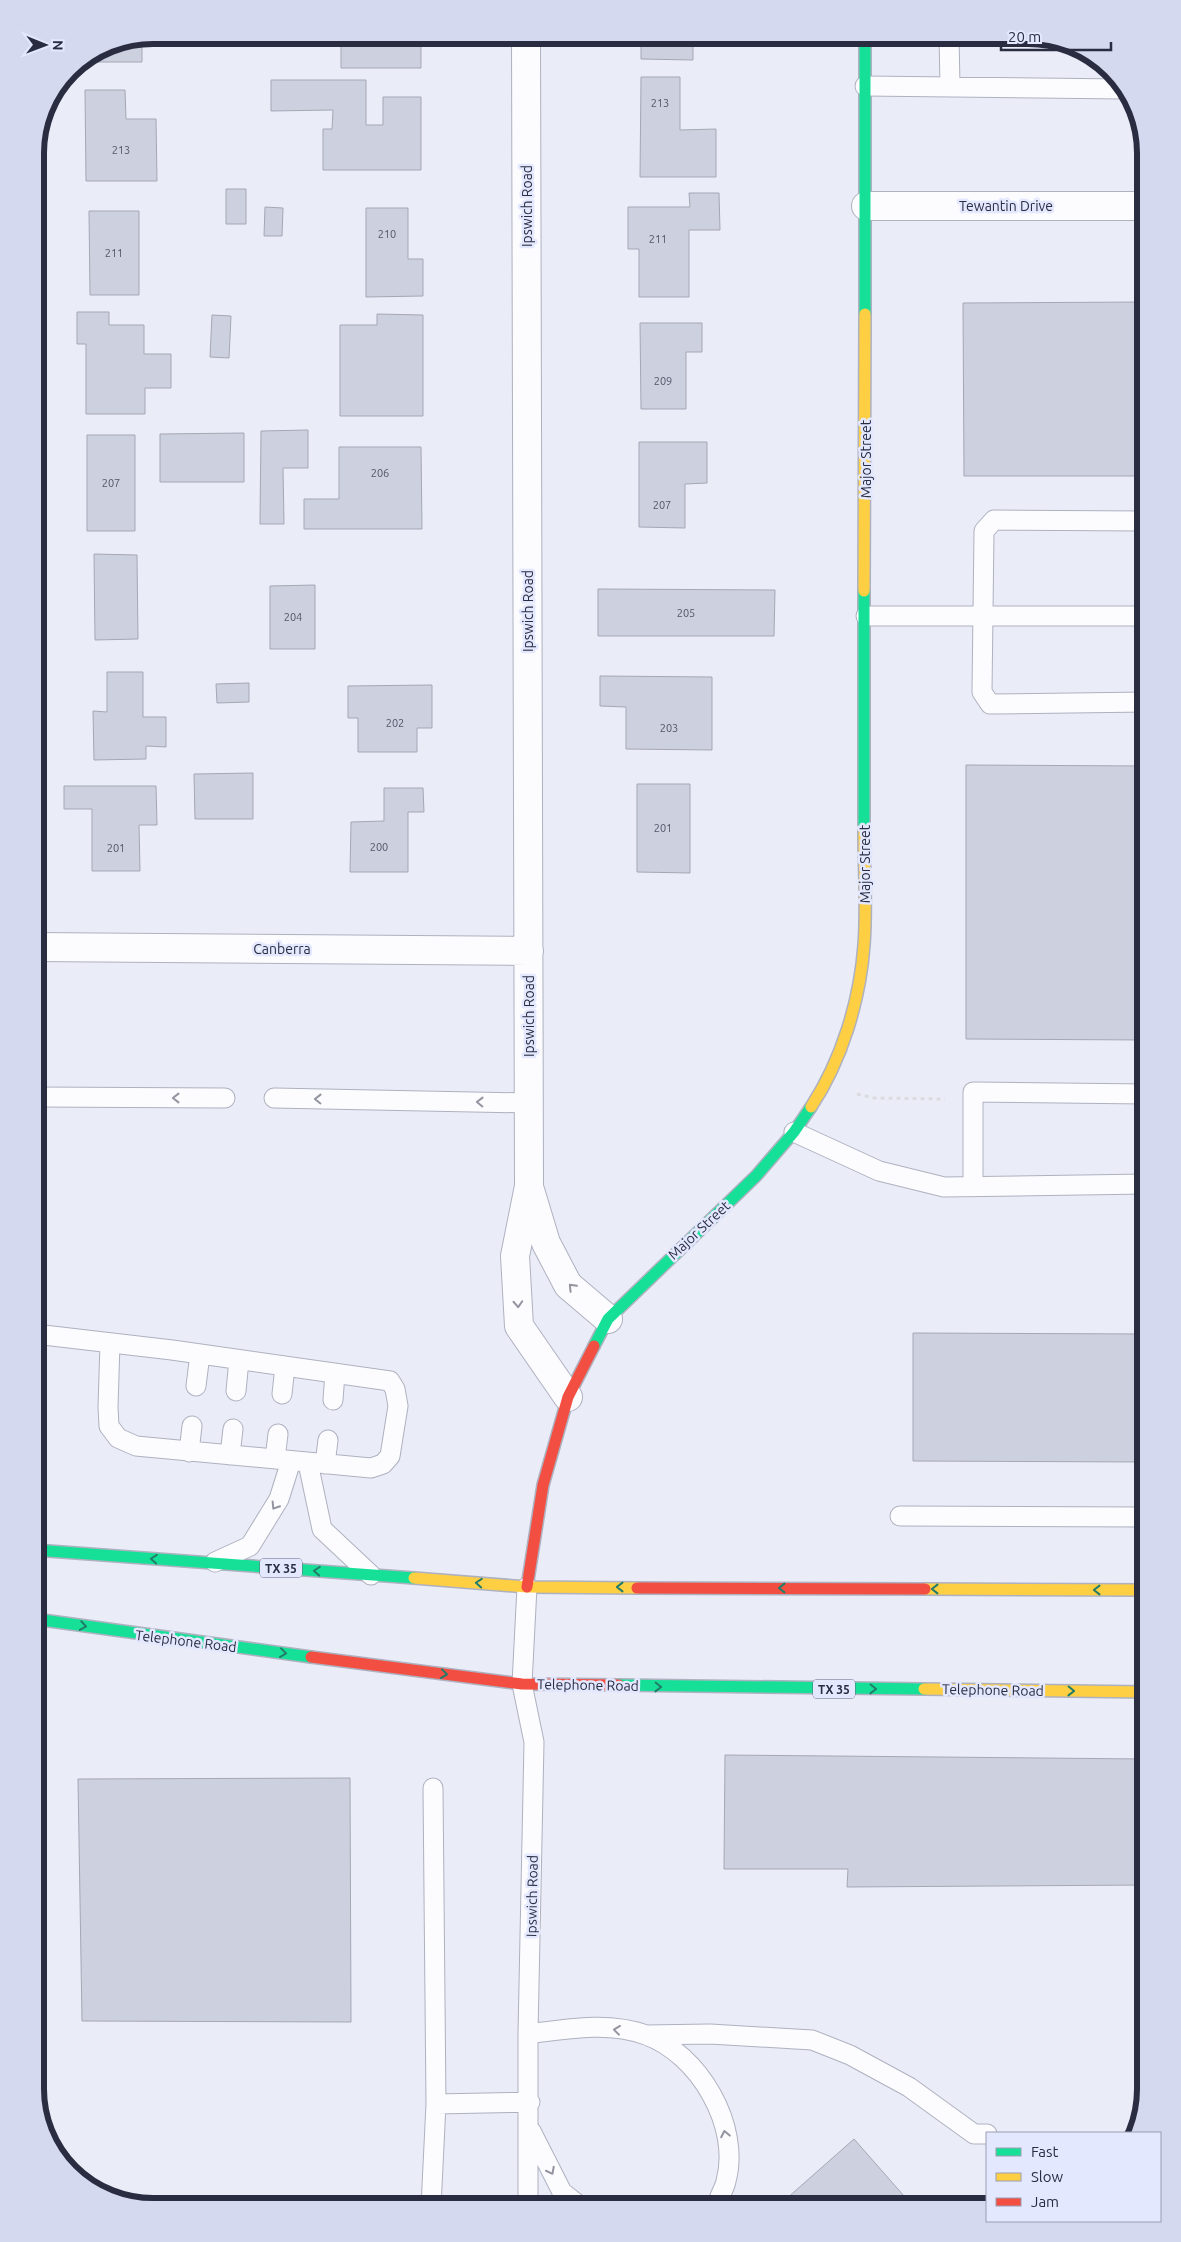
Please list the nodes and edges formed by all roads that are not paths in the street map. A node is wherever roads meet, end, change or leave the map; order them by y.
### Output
1 (526, 44) edge
2 (865, 44) edge
3 (949, 44) edge
4 (865, 86) junction
5 (950, 87) junction
6 (1116, 89) edge
7 (866, 206) junction
8 (1137, 206) edge
9 (1137, 521) edge
10 (866, 616) junction
11 (982, 616) junction
12 (1137, 616) edge
13 (1137, 702) edge
14 (44, 947) edge
15 (529, 951) junction
16 (1137, 1094) edge
17 (44, 1097) edge
18 (225, 1098) dead end
19 (274, 1098) dead end
20 (529, 1103) junction
21 (794, 1132) junction
22 (1137, 1184) edge
23 (529, 1186) junction
24 (973, 1187) junction
25 (608, 1319) junction
26 (44, 1335) edge
27 (110, 1343) junction
28 (200, 1354) junction
29 (239, 1360) junction
30 (285, 1366) junction
31 (336, 1373) junction
32 (196, 1386) dead end
33 (236, 1391) dead end
34 (282, 1394) dead end
35 (568, 1397) junction
36 (333, 1400) dead end
37 (192, 1426) dead end
38 (232, 1429) dead end
39 (278, 1434) dead end
40 (328, 1440) dead end
41 (189, 1452) junction
42 (230, 1455) junction
43 (300, 1462) junction
44 (900, 1516) dead end
45 (1137, 1517) edge
46 (44, 1551) edge
47 (211, 1563) junction
48 (371, 1575) junction
49 (527, 1587) junction
50 (1137, 1590) edge
51 (44, 1620) edge
52 (522, 1684) junction
53 (1137, 1692) edge
54 (433, 1788) dead end
55 (528, 2034) junction
56 (646, 2035) junction
57 (530, 2102) junction
58 (436, 2104) junction
59 (529, 2128) junction
60 (986, 2134) edge
61 (432, 2198) edge
62 (528, 2198) edge
63 (570, 2198) edge
64 (719, 2198) edge

1 - 15 street, Ipswich Road
2 - 4 main road, Major Street
3 - 5 lane
4 - 5 lane
4 - 7 main road, Major Street
5 - 6 lane
7 - 8 street, Tewantin Drive
7 - 10 main road, Major Street
9 - 11 lane
10 - 11 lane
10 - 21 main road, Major Street
11 - 12 lane
11 - 13 lane
14 - 15 street, Canberra
15 - 20 street, Ipswich Road
16 - 24 lane
18 -> 17 lane
20 -> 19 lane
20 - 23 street, Ipswich Road
21 - 24 lane
21 - 25 main road, Major Street
22 - 24 lane
25 -> 23 street, Ipswich Road
23 -> 35 street, Ipswich Road
25 - 35 main road, Major Street
26 - 27 lane
27 - 28 lane
27 - 41 lane
28 - 29 lane
28 - 32 lane
29 - 30 lane
29 - 33 lane
30 - 31 lane
30 - 34 lane
31 - 36 lane
31 - 43 lane
35 - 49 main road, Major Street
37 - 41 lane
38 - 42 lane
39 - 43 lane
40 - 43 lane
41 - 42 lane
42 - 43 lane
43 -> 47 lane
43 - 48 lane
44 - 45 lane
47 -> 46 main road, TX 35
48 -> 47 main road, TX 35
49 -> 48 main road, TX 35
50 -> 49 main road, TX 35
49 - 52 lane, Ipswich Road
51 -> 52 main road, Telephone Road / TX 35
52 -> 53 main road, Telephone Road / TX 35
52 - 55 lane, Ipswich Road
54 - 58 lane
56 -> 55 lane
55 - 57 lane, Ipswich Road
56 - 60 lane
64 -> 56 lane
57 - 58 lane
57 - 59 lane, Ipswich Road
58 - 61 lane
59 - 62 lane, Ipswich Road
59 -> 63 lane

